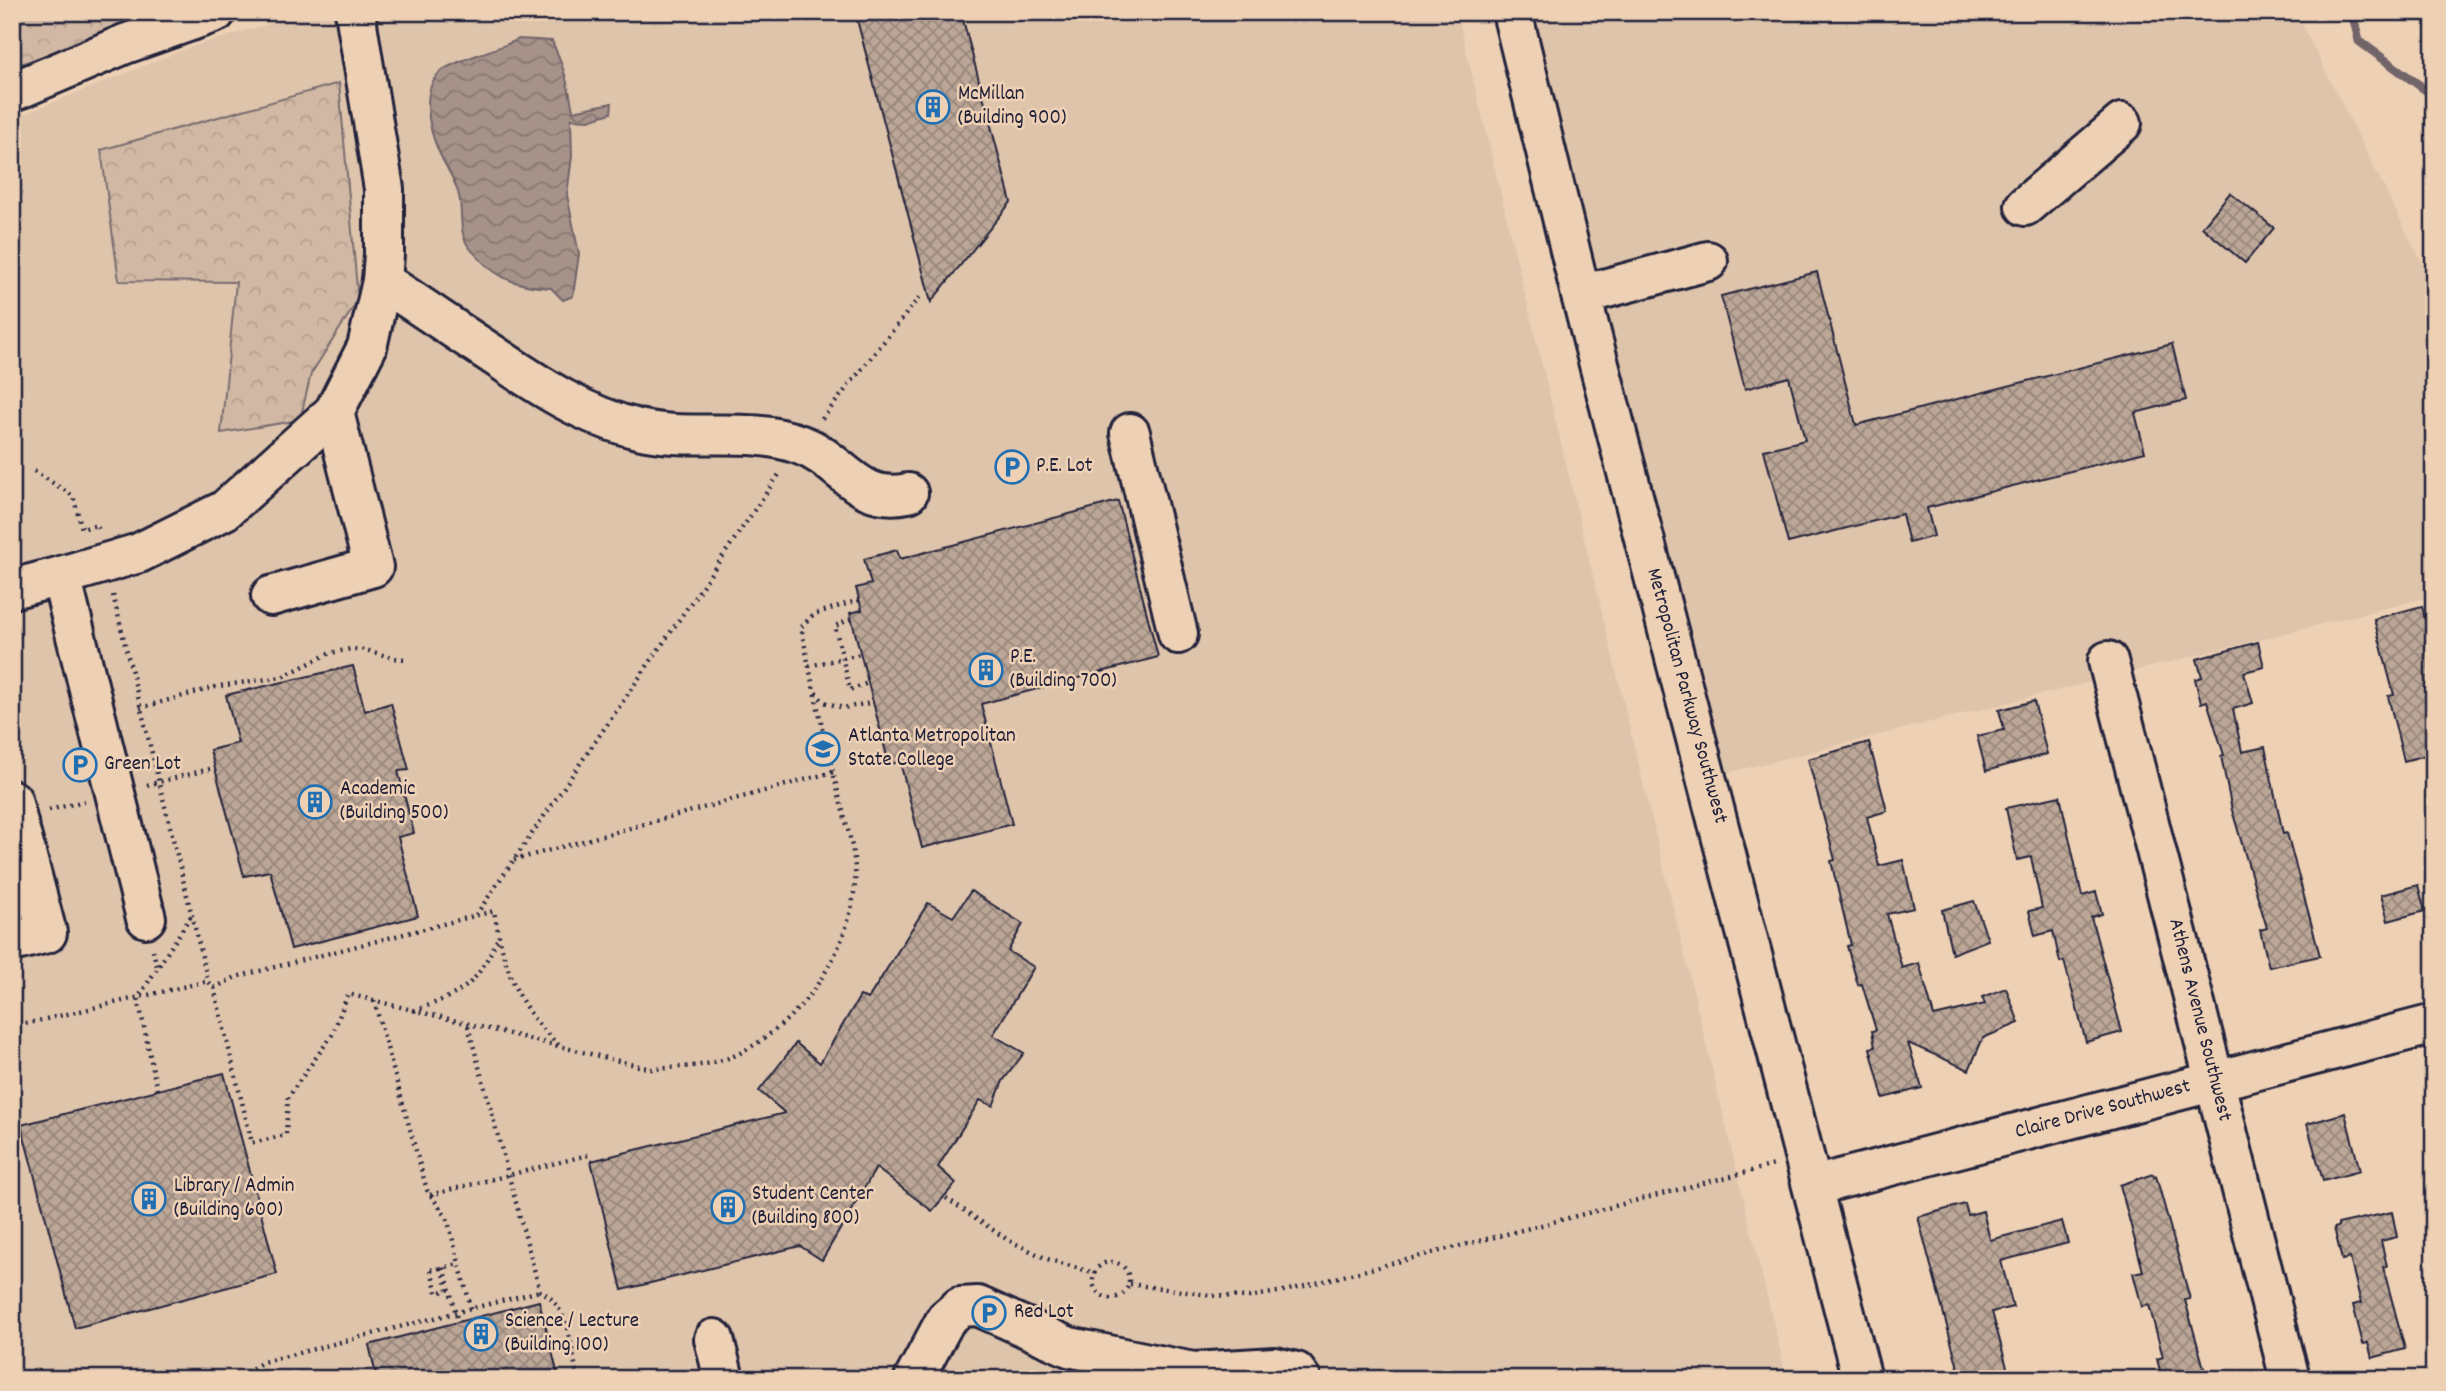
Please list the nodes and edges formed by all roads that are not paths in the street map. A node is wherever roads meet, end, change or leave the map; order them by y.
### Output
1 (216, 12) edge
2 (355, 12) edge
3 (1512, 12) edge
4 (12, 92) edge
5 (2122, 123) dead end
6 (2025, 206) dead end
7 (1707, 261) dead end
8 (382, 281) junction
9 (1581, 295) junction
10 (334, 412) junction
11 (1130, 433) dead end
12 (908, 493) dead end
13 (61, 576) junction
14 (12, 589) edge
15 (271, 596) dead end
16 (1178, 634) dead end
17 (2108, 662) dead end
18 (12, 800) edge
19 (146, 918) dead end
20 (12, 942) edge
21 (2434, 1024) edge
22 (2215, 1081) junction
23 (1810, 1171) junction
24 (714, 1339) dead end
25 (724, 1379) edge
26 (914, 1379) edge
27 (1301, 1379) edge
28 (1862, 1379) edge
29 (2290, 1379) edge

1 - 4 street
2 - 8 street
3 - 9 street, Metropolitan Parkway Southwest
5 - 6 street
7 - 9 street
8 - 10 street
8 - 12 street
9 - 23 street, Metropolitan Parkway Southwest
10 - 13 street
10 - 15 street
11 - 16 street
13 - 14 street
13 - 19 street
17 - 22 street, Athens Avenue Southwest
18 - 20 street
21 - 22 street, Claire Drive Southwest
22 - 23 street, Claire Drive Southwest
22 - 29 street, Athens Avenue Southwest
23 - 28 street, Metropolitan Parkway Southwest
24 - 25 street
26 - 27 street

